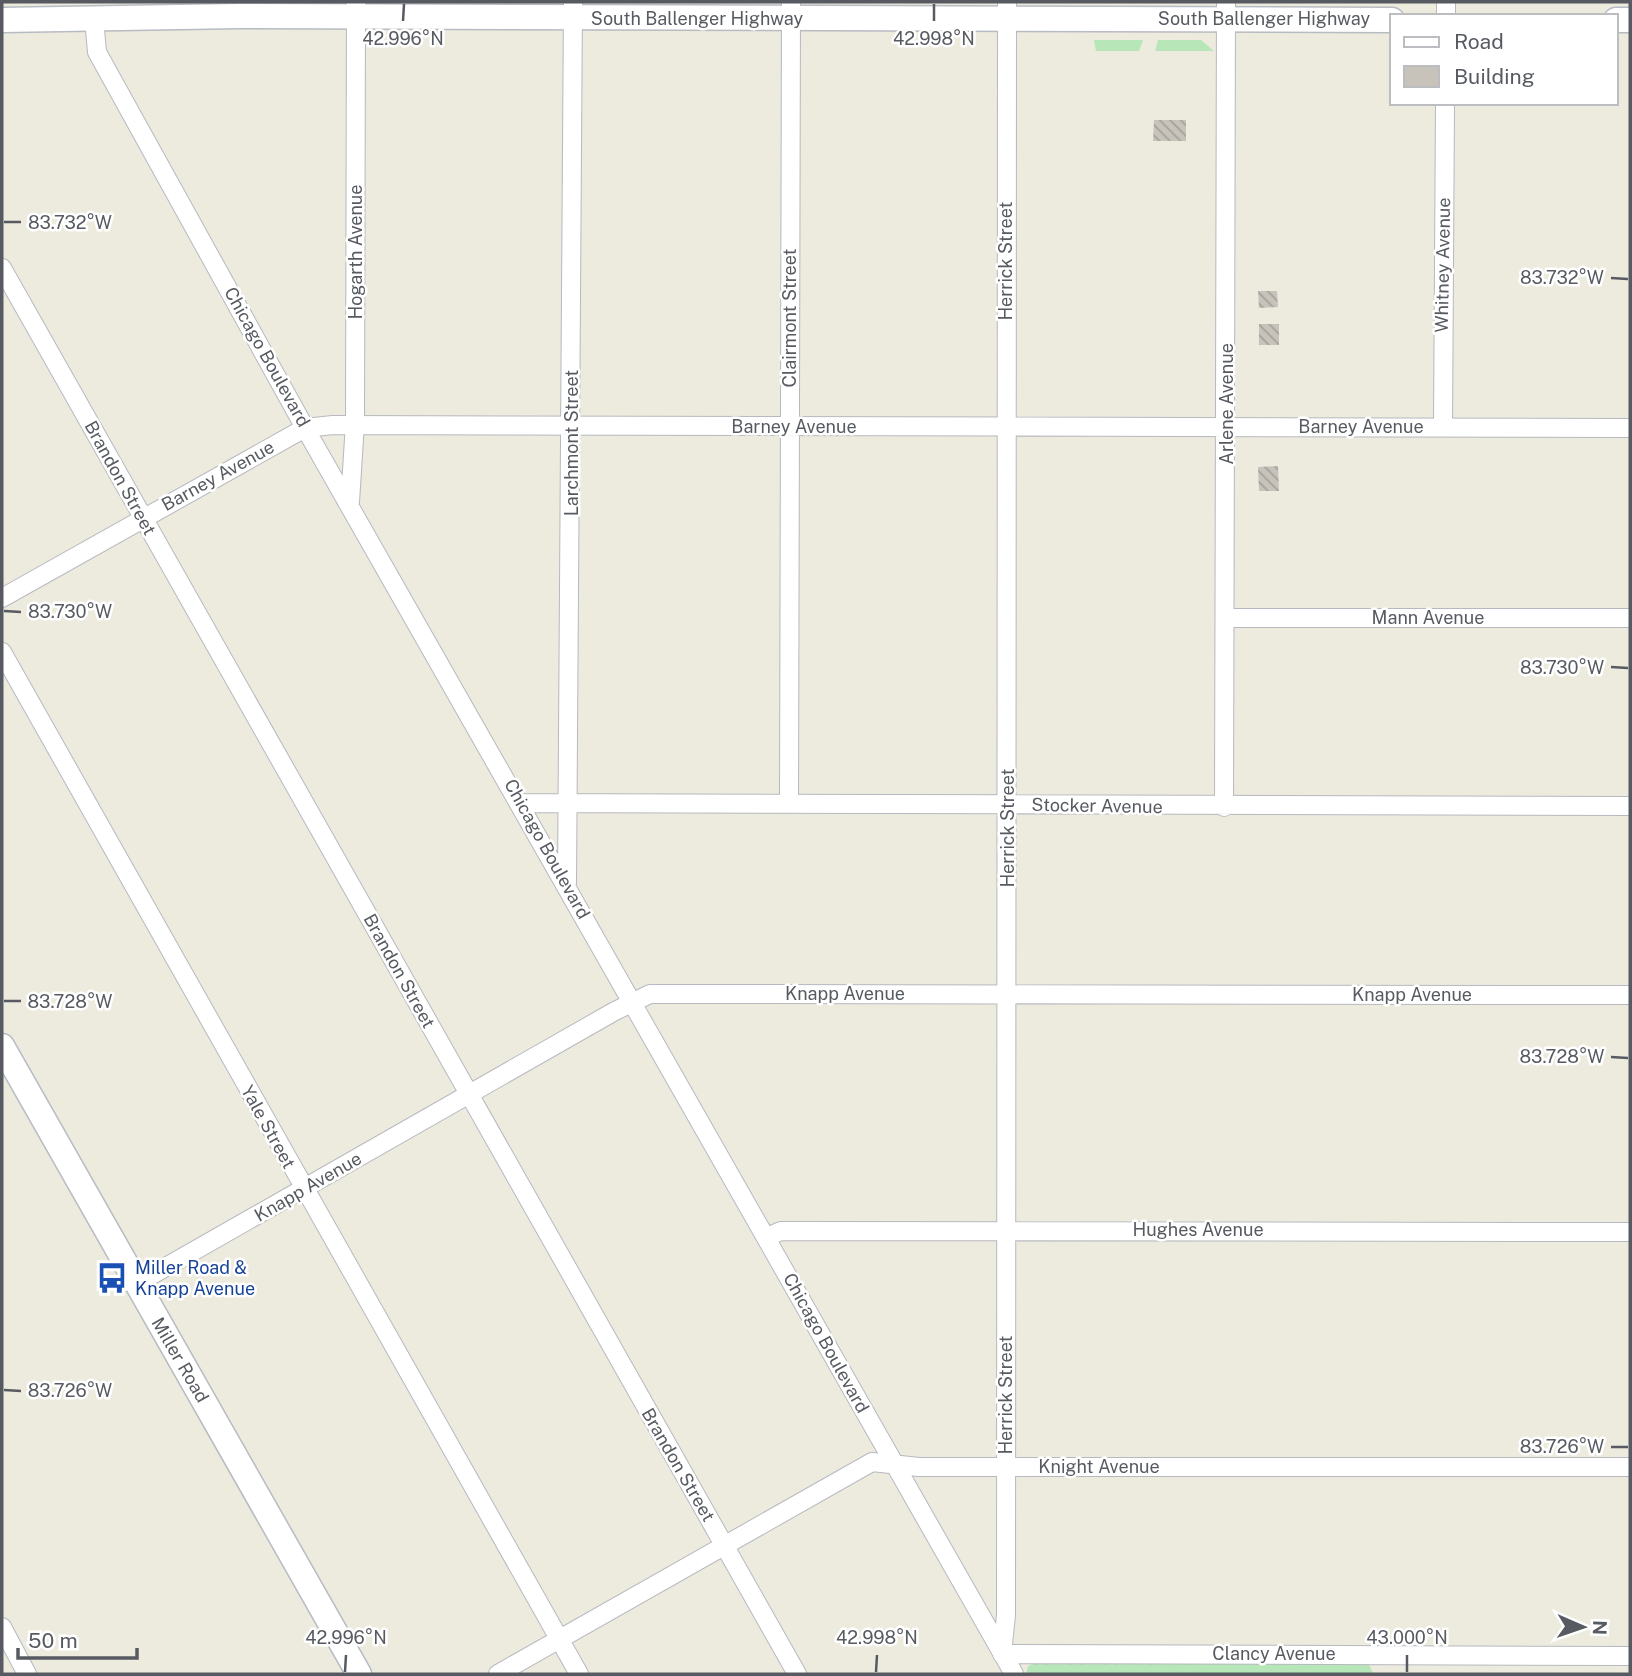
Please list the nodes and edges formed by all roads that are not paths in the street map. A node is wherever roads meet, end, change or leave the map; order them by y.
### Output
1 (356, 10) edge
2 (573, 10) edge
3 (791, 10) edge
4 (1007, 10) edge
5 (1226, 10) edge
6 (94, 19) junction
7 (2, 20) edge
8 (1390, 20) edge
9 (1445, 105) edge
10 (2, 268) edge
11 (355, 423) junction
12 (572, 426) junction
13 (789, 426) junction
14 (1227, 427) junction
15 (1443, 427) junction
16 (305, 428) junction
17 (1630, 428) edge
18 (1006, 429) junction
19 (350, 502) junction
20 (142, 518) junction
21 (2, 598) edge
22 (1226, 618) junction
23 (1630, 618) edge
24 (2, 652) edge
25 (521, 803) junction
26 (570, 803) junction
27 (789, 803) junction
28 (1008, 805) junction
29 (1630, 806) edge
30 (1224, 807) junction
31 (567, 883) junction
32 (1007, 994) junction
33 (1630, 995) edge
34 (633, 1001) junction
35 (2, 1046) edge
36 (469, 1095) junction
37 (303, 1189) junction
38 (1006, 1230) junction
39 (1630, 1232) edge
40 (767, 1237) junction
41 (136, 1284) junction
42 (897, 1464) junction
43 (1005, 1467) junction
44 (1630, 1467) edge
45 (724, 1546) junction
46 (2, 1627) edge
47 (559, 1639) junction
48 (1002, 1654) junction
49 (1630, 1656) edge
50 (27, 1674) edge
51 (359, 1674) edge
52 (498, 1674) edge
53 (579, 1674) edge
54 (797, 1674) edge
55 (1014, 1674) edge

1 - 2 main road, South Ballenger Highway
1 - 6 main road, South Ballenger Highway
1 - 11 street, Hogarth Avenue
2 - 3 main road, South Ballenger Highway
2 - 12 street, Larchmont Street
3 - 4 main road, South Ballenger Highway
3 - 13 street, Clairmont Street
4 - 5 main road, South Ballenger Highway
4 - 18 street, Herrick Street
5 - 8 main road, South Ballenger Highway
5 - 14 street, Arlene Avenue
6 - 7 main road, South Ballenger Highway
6 - 16 street, Chicago Boulevard
9 - 15 street, Whitney Avenue
10 - 20 street, Brandon Street
11 - 12 street, Barney Avenue
11 - 16 street, Barney Avenue
11 - 19 street, Hogarth Avenue
12 - 13 street, Barney Avenue
12 - 26 street, Larchmont Street
13 - 18 street, Barney Avenue
13 - 27 street, Clairmont Street
14 - 15 street, Barney Avenue
14 - 18 street, Barney Avenue
14 - 22 street, Arlene Avenue
15 - 17 street, Barney Avenue
16 - 19 street, Chicago Boulevard
16 - 20 street, Barney Avenue
18 - 28 street, Herrick Street
19 - 25 street, Chicago Boulevard
20 - 21 street, Barney Avenue
20 - 36 street, Brandon Street
22 - 23 street, Mann Avenue
22 - 30 street, Arlene Avenue
24 - 37 street, Yale Street
25 - 26 street, Stocker Avenue
25 - 31 street, Chicago Boulevard
26 - 27 street, Stocker Avenue
26 - 31 street, Larchmont Street
27 - 28 street, Stocker Avenue
28 - 30 street, Stocker Avenue
28 - 32 street, Herrick Street
29 - 30 street, Stocker Avenue
31 - 34 street, Chicago Boulevard
32 - 33 street, Knapp Avenue
32 - 34 street, Knapp Avenue
32 - 38 street, Herrick Street
34 - 36 street, Knapp Avenue
34 - 40 street, Chicago Boulevard
35 - 41 main road, Miller Road
36 - 37 street, Knapp Avenue
36 - 45 street, Brandon Street
37 - 41 street, Knapp Avenue
37 - 47 street, Yale Street
38 - 39 street, Hughes Avenue
38 - 40 street, Hughes Avenue
38 - 43 street, Herrick Street
40 - 42 street, Chicago Boulevard
41 - 51 main road, Miller Road
42 - 43 street, Knight Avenue
42 - 45 street, Knight Avenue
42 - 48 street, Chicago Boulevard
43 - 44 street, Knight Avenue
43 - 48 street, Herrick Street
45 - 47 street, Knight Avenue
45 - 54 street, Brandon Street
46 - 50 street
47 - 52 street, Knight Avenue
47 - 53 street, Yale Street
48 - 49 street, Clancy Avenue
48 - 55 street, Chicago Boulevard

